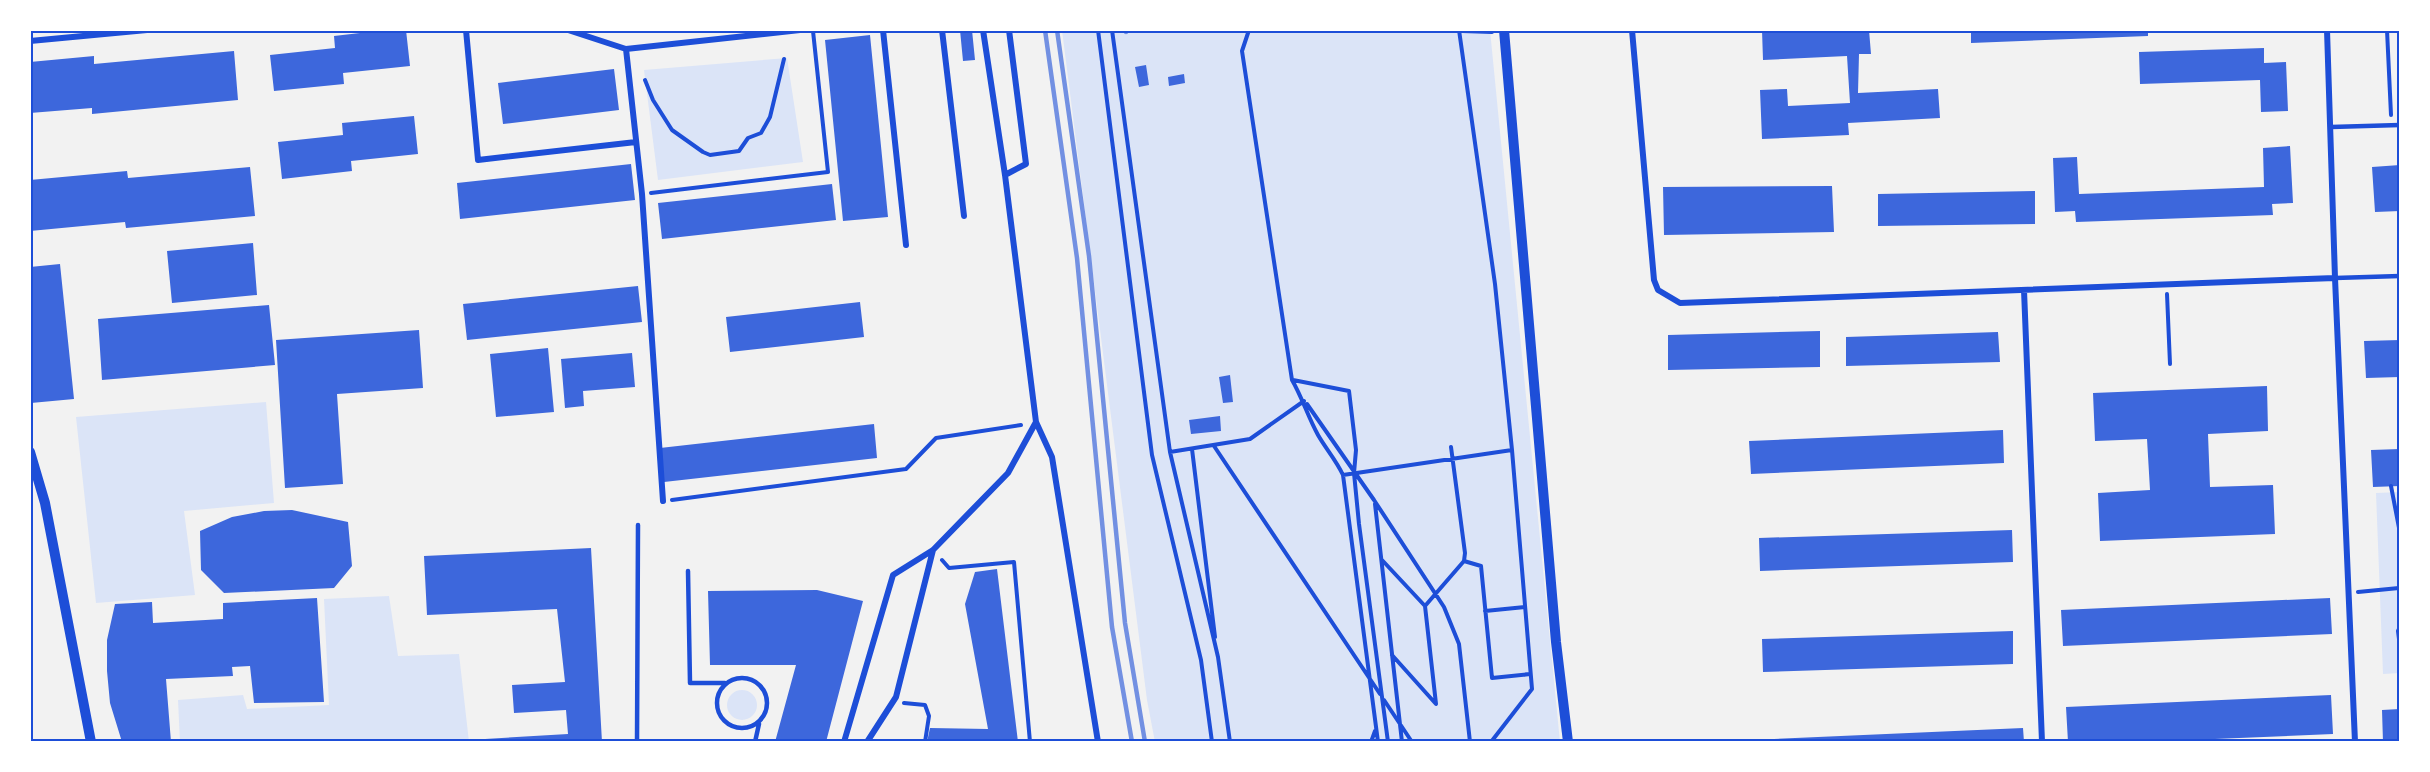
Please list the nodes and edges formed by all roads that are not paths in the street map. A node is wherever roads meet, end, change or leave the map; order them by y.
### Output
1 (147, 30) edge
2 (466, 30) edge
3 (568, 30) edge
4 (800, 30) edge
5 (883, 30) edge
6 (942, 30) edge
7 (984, 30) edge
8 (1009, 30) edge
9 (1632, 30) edge
10 (2327, 30) edge
11 (1504, 31) edge
12 (30, 41) edge
13 (626, 50) junction
14 (2400, 124) edge
15 (2331, 127) junction
16 (636, 142) junction
17 (1005, 175) junction
18 (964, 216) dead end
19 (906, 245) dead end
20 (2400, 276) edge
21 (2335, 278) junction
22 (2024, 290) junction
23 (1036, 422) junction
24 (30, 452) edge
25 (663, 501) road end
26 (638, 525) dead end
27 (933, 550) junction
28 (688, 571) dead end
29 (725, 683) junction
30 (759, 724) junction
31 (91, 742) edge
32 (637, 742) edge
33 (755, 742) edge
34 (844, 742) edge
35 (867, 742) edge
36 (1098, 742) edge
37 (1568, 742) edge
38 (2042, 742) edge
39 (2355, 742) edge

1 - 12 street
2 - 16 street
3 - 13 street
4 - 13 street
5 - 19 street
6 - 18 street
7 - 17 street
8 - 17 street
9 - 22 street
10 - 15 street
11 - 37 street
13 - 16 street
14 - 15 lane
15 - 21 street
16 - 25 street
17 - 23 street
20 - 21 lane
21 - 22 street
21 - 39 street
22 - 38 street
23 - 27 street
23 - 36 street
24 - 31 street
26 - 32 lane
27 - 34 street
27 - 35 street
28 - 29 lane
29 - 30 lane
29 - 30 lane
30 - 33 lane

